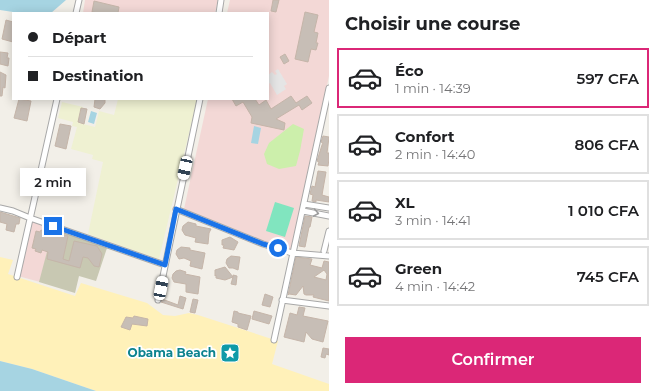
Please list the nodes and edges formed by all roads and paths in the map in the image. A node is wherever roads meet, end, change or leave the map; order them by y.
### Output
1 (79, 0) edge
2 (222, 0) edge
3 (76, 12) edge
4 (219, 12) edge
5 (329, 88) edge
6 (57, 100) edge
7 (200, 100) edge
8 (304, 204) junction
9 (0, 208) edge
10 (329, 208) edge
11 (176, 209) junction
12 (303, 211) junction
13 (329, 216) edge
14 (30, 218) junction
15 (329, 231) edge
16 (324, 251) dead end
17 (292, 253) junction
18 (329, 256) edge
19 (165, 265) junction
20 (17, 277) dead end
21 (158, 300) dead end
22 (282, 300) junction
23 (329, 306) edge
24 (274, 340) dead end

1 - 3 street
2 - 4 street
5 - 8 street
6 - 14 street
7 - 11 street
8 - 10 street
8 - 12 street
9 - 14 street
11 - 17 street
11 - 19 street
12 -> 13 street
12 - 17 street
14 - 19 street
14 - 20 street
15 - 16 street
17 - 18 street
17 - 22 street
19 - 21 street
22 - 23 street
22 - 24 street

